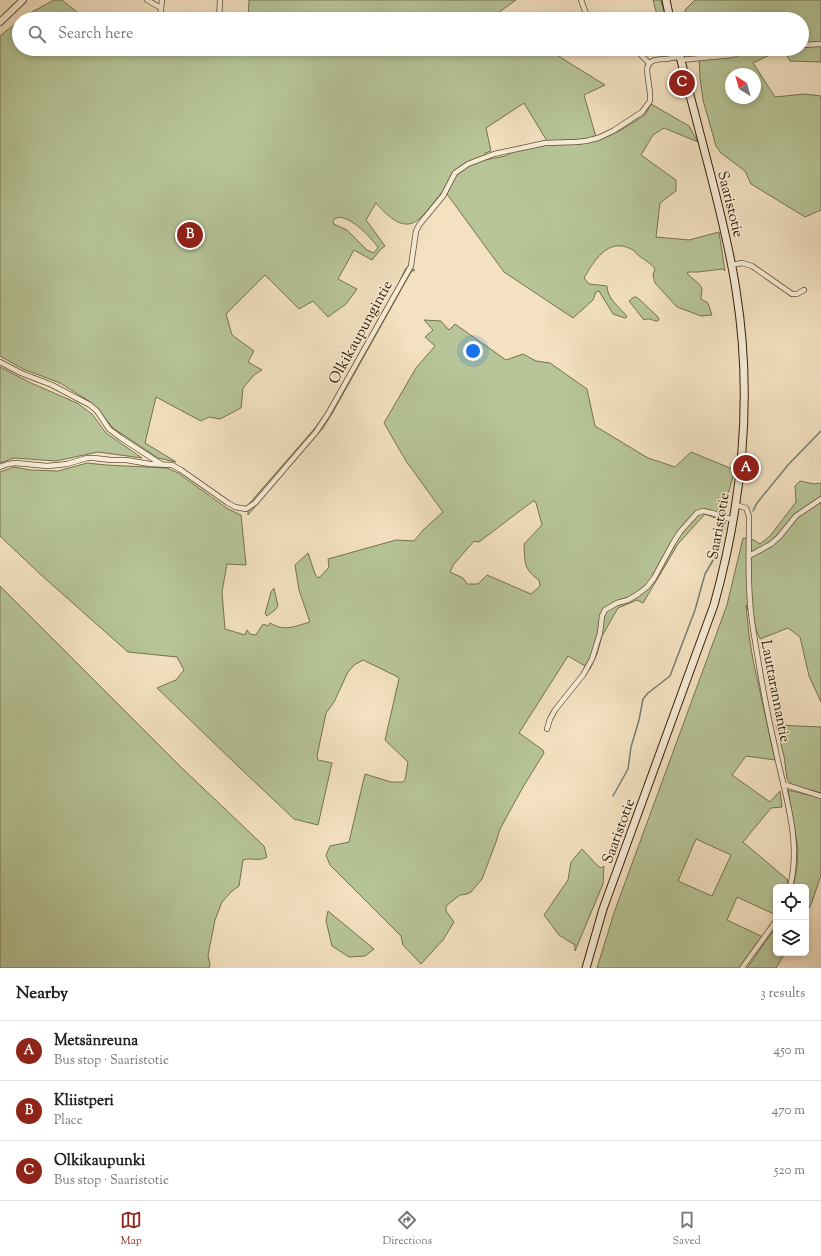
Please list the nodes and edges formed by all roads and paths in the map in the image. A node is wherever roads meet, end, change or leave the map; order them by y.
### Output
1 (23, 0) edge
2 (147, 0) edge
3 (162, 0) edge
4 (220, 0) edge
5 (580, 0) edge
6 (666, 0) edge
7 (161, 8) junction
8 (161, 12) edge
9 (219, 12) edge
10 (585, 12) edge
11 (669, 12) edge
12 (0, 22) edge
13 (821, 44) edge
14 (809, 45) edge
15 (642, 56) edge
16 (715, 56) edge
17 (680, 58) junction
18 (649, 63) junction
19 (732, 265) junction
20 (804, 290) dead end
21 (0, 362) edge
22 (161, 464) junction
23 (0, 467) edge
24 (821, 499) edge
25 (736, 505) junction
26 (733, 520) junction
27 (749, 556) junction
28 (547, 728) dead end
29 (783, 784) junction
30 (821, 796) edge
31 (791, 884) edge
32 (773, 925) edge
33 (586, 968) edge
34 (742, 968) edge

1 - 12 street
2 - 7 street
3 - 7 street
4 - 9 street
5 - 10 street
6 - 11 main road
7 - 8 street
13 - 14 street
15 - 18 street
16 - 17 street
17 - 18 street
17 - 19 main road, Saaristotie
18 - 22 street, Olkikaupungintie
19 - 20 street
19 - 25 main road, Saaristotie
21 - 22 street
22 - 23 street, Olkikaupungintie
24 - 27 street
25 - 26 main road, Saaristotie
25 - 27 street, Lauttarannantie
26 - 28 street
26 - 33 main road, Saaristotie
27 - 29 street, Lauttarannantie
29 - 30 street
29 - 31 street, Lauttarannantie
32 - 34 street

